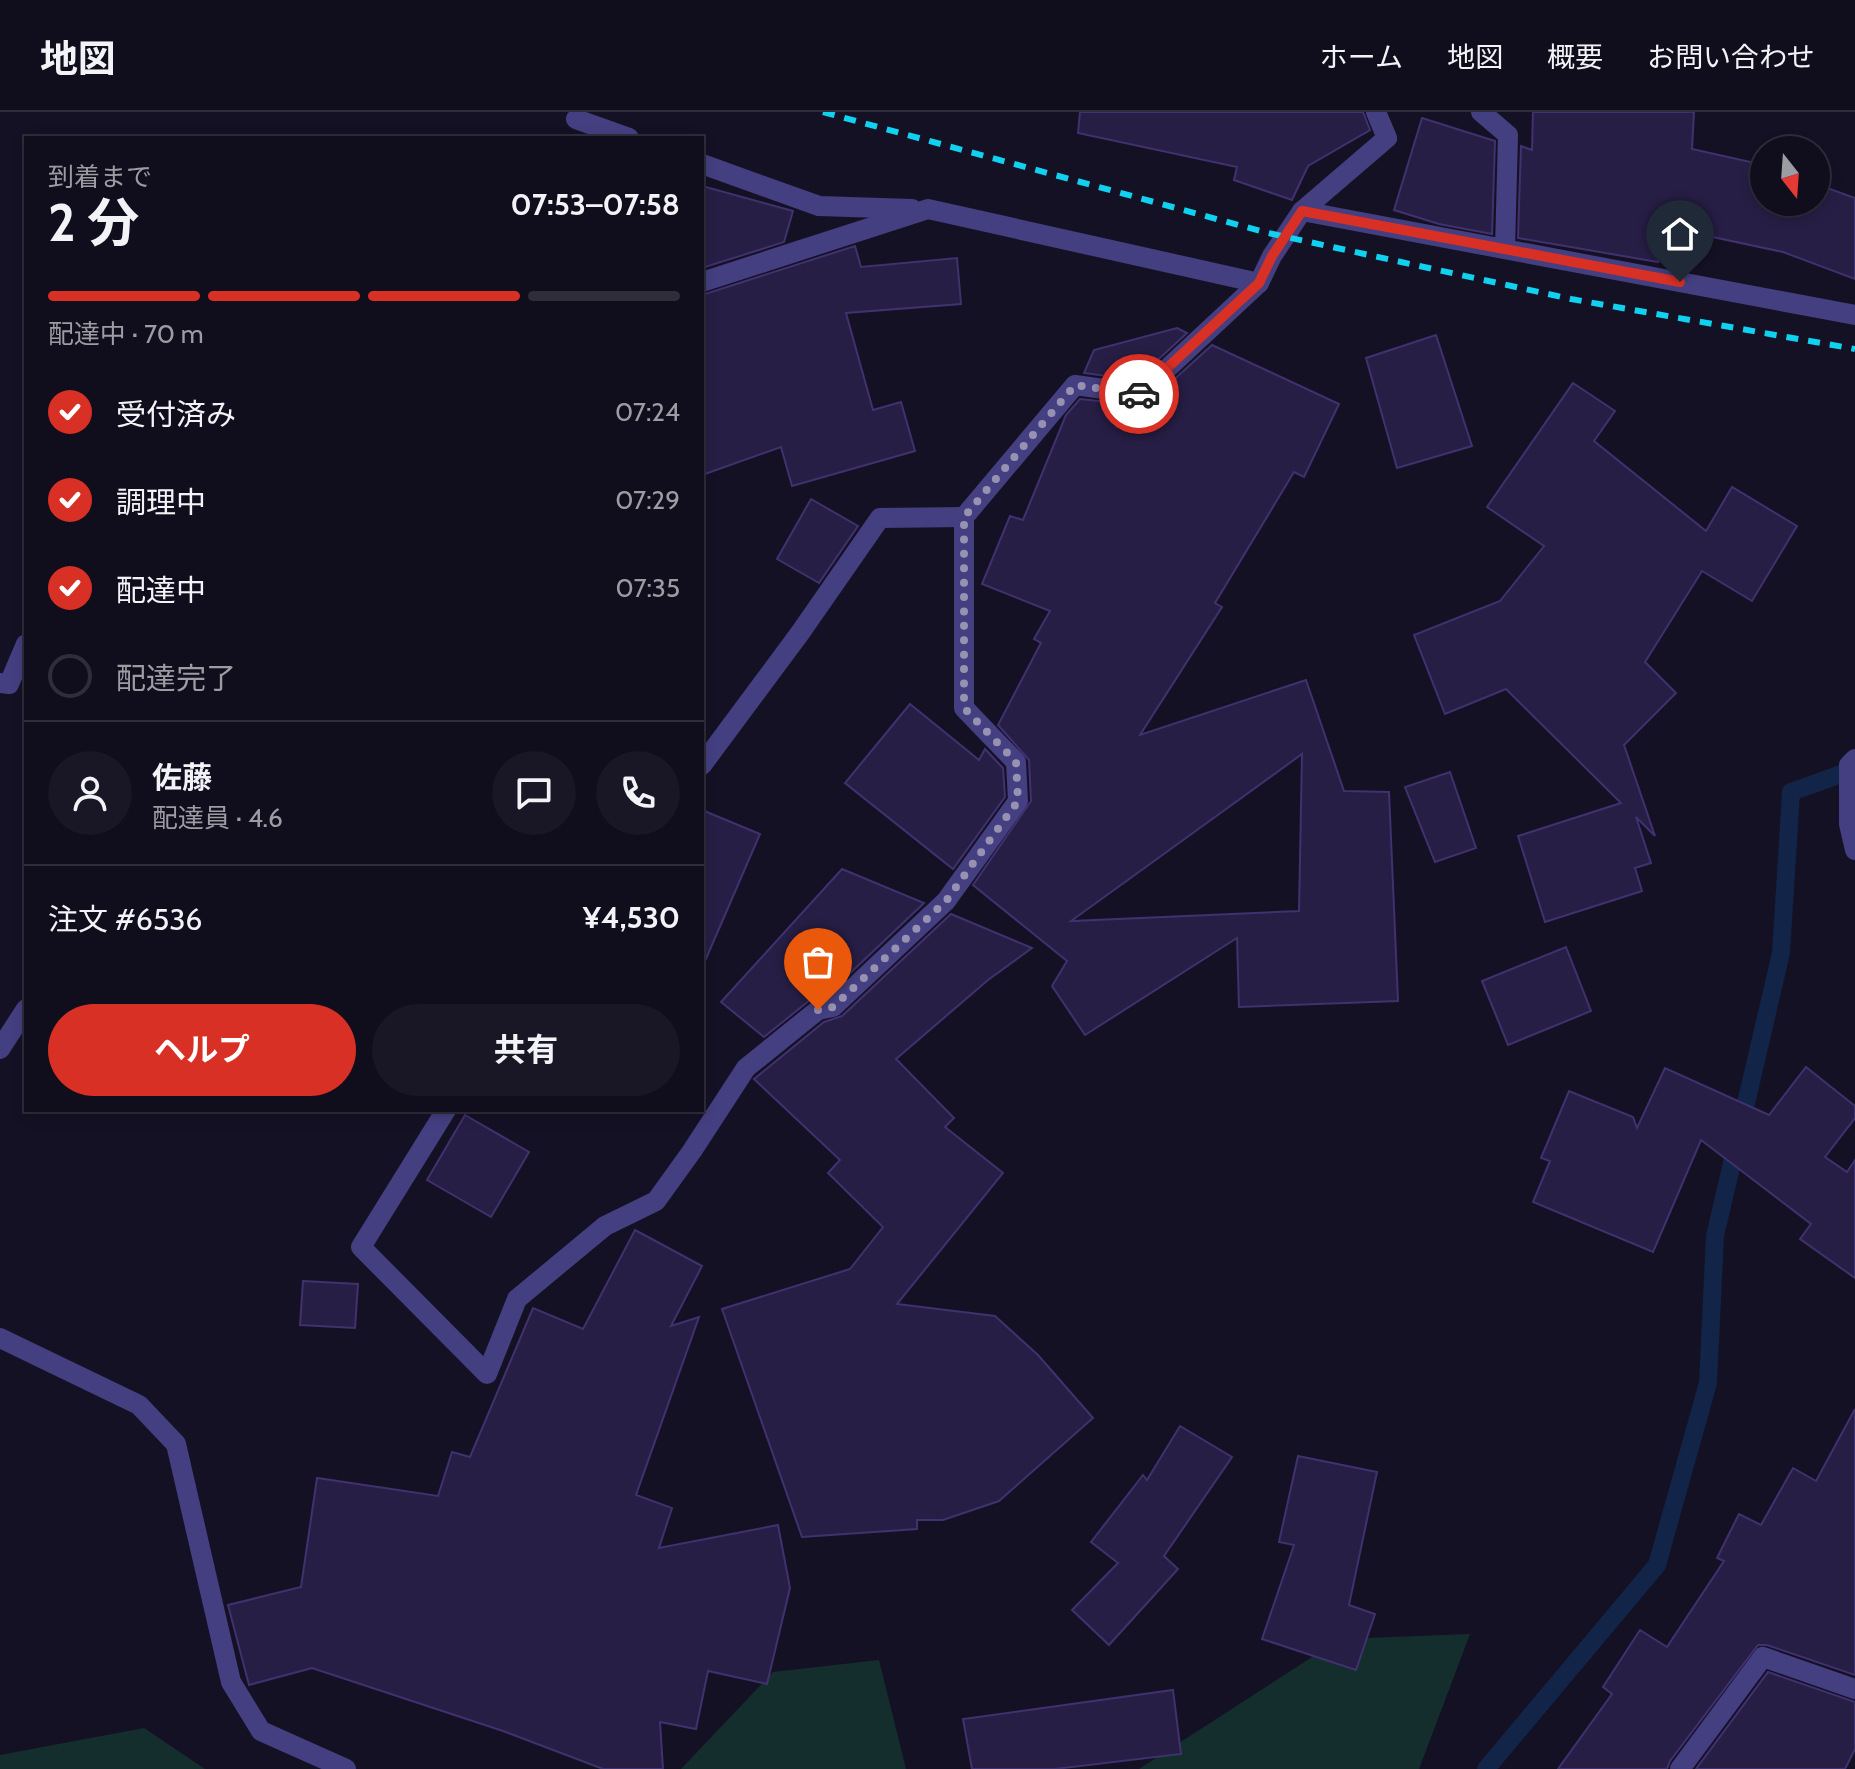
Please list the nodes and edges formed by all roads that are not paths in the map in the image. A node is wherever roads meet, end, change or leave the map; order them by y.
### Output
1 (1376, 112) edge
2 (1481, 112) edge
3 (576, 119) dead end
4 (623, 136) edge
5 (704, 165) edge
6 (928, 209) junction
7 (1302, 211) junction
8 (1505, 249) junction
9 (704, 281) edge
10 (1259, 283) junction
11 (1855, 315) edge
12 (964, 517) junction
13 (24, 649) edge
14 (0, 683) edge
15 (1855, 759) edge
16 (704, 762) edge
17 (1855, 850) edge
18 (24, 1012) edge
19 (0, 1049) edge
20 (445, 1112) edge
21 (0, 1338) edge
22 (1855, 1689) edge
23 (346, 1769) edge
24 (1680, 1769) edge

1 - 7 street
2 - 8 street
3 - 4 street
5 - 6 street
6 - 9 street
6 - 10 street
7 - 8 street
7 - 10 street
8 - 11 street
10 - 12 street
12 - 16 street
12 - 20 street
13 - 14 street
15 - 17 street
18 - 19 street
21 - 23 street
22 - 24 street

